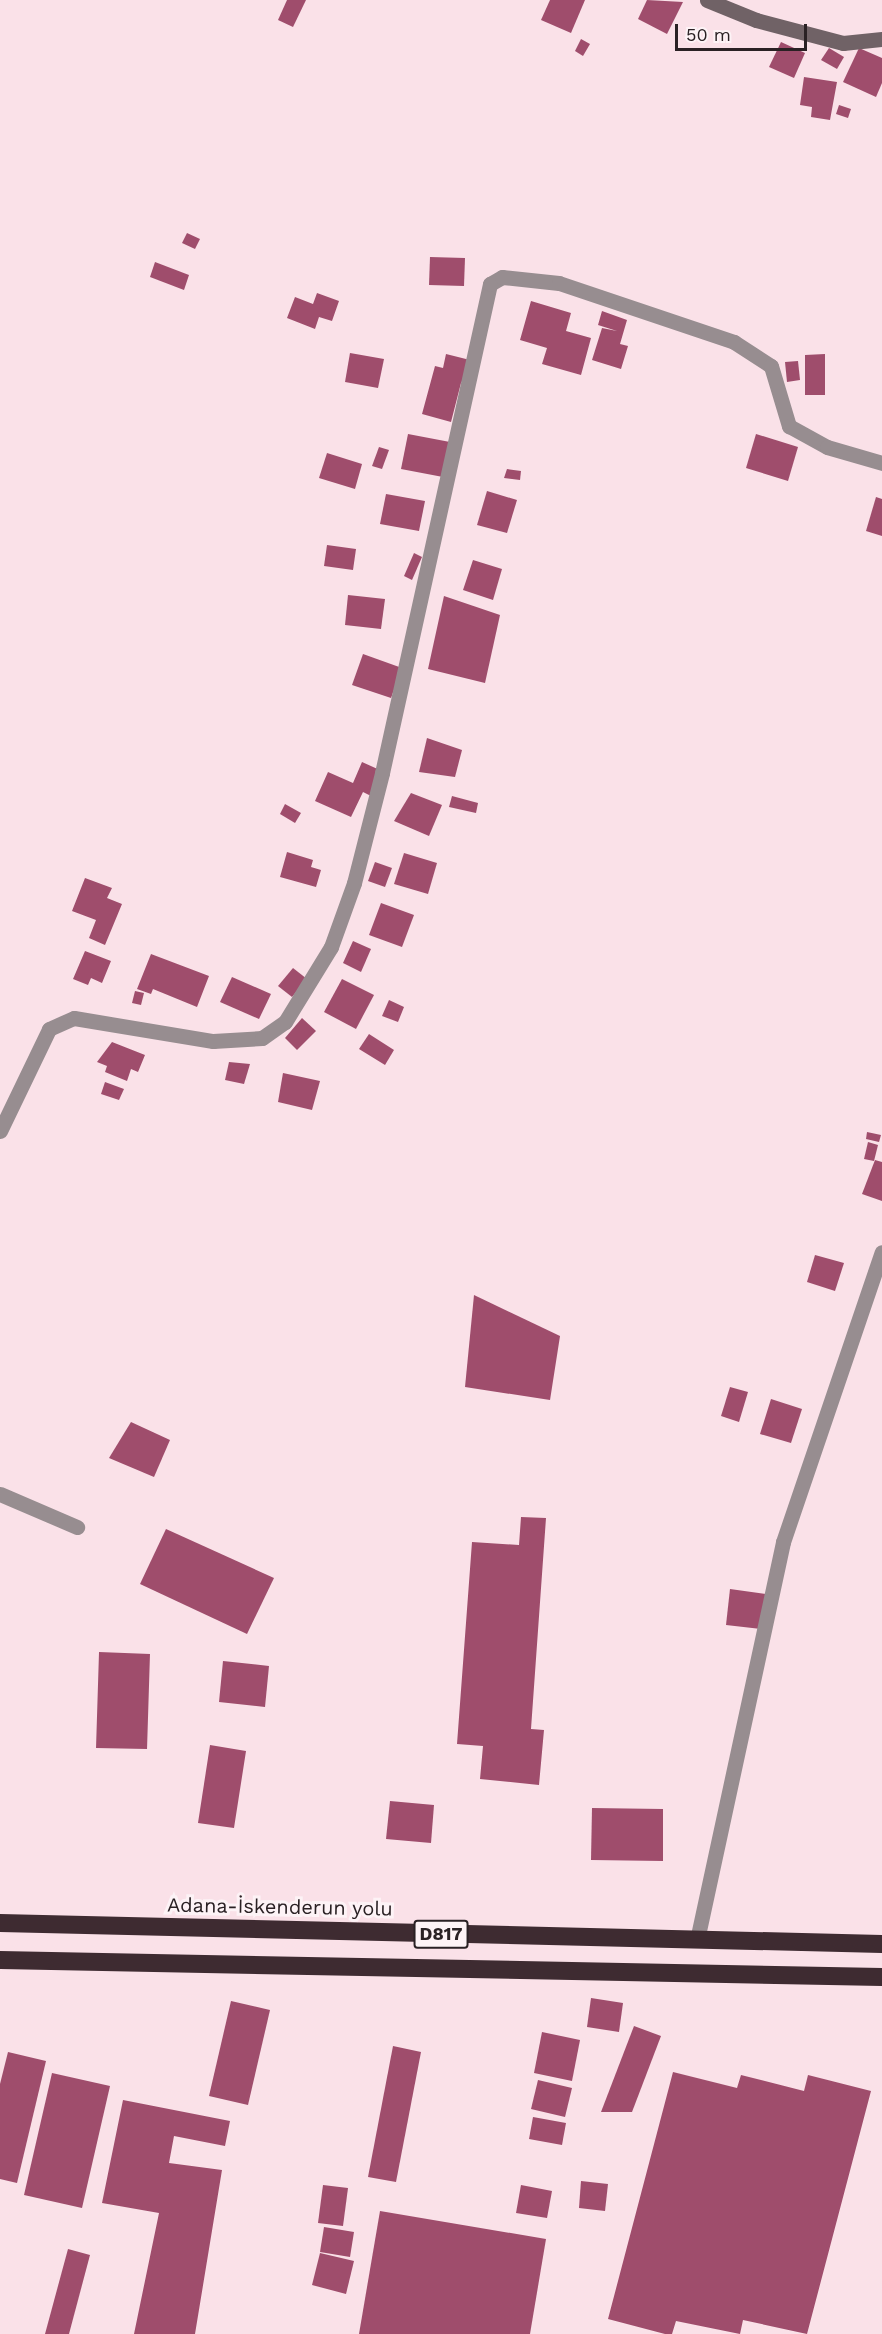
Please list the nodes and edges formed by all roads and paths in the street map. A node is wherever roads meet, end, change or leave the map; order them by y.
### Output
1 (707, 0) edge
2 (882, 39) edge
3 (882, 463) edge
4 (0, 1131) edge
5 (882, 1252) edge
6 (0, 1494) edge
7 (77, 1527) dead end
8 (0, 1923) edge
9 (697, 1940) junction
10 (882, 1944) edge
11 (0, 1959) edge
12 (882, 1977) edge

1 - 2 street
3 - 4 street
5 - 9 street
6 - 7 street
8 - 9 highway, Adana-İskenderun yolu / D817
9 - 10 highway, Adana-İskenderun yolu / D817
11 - 12 highway, D817

